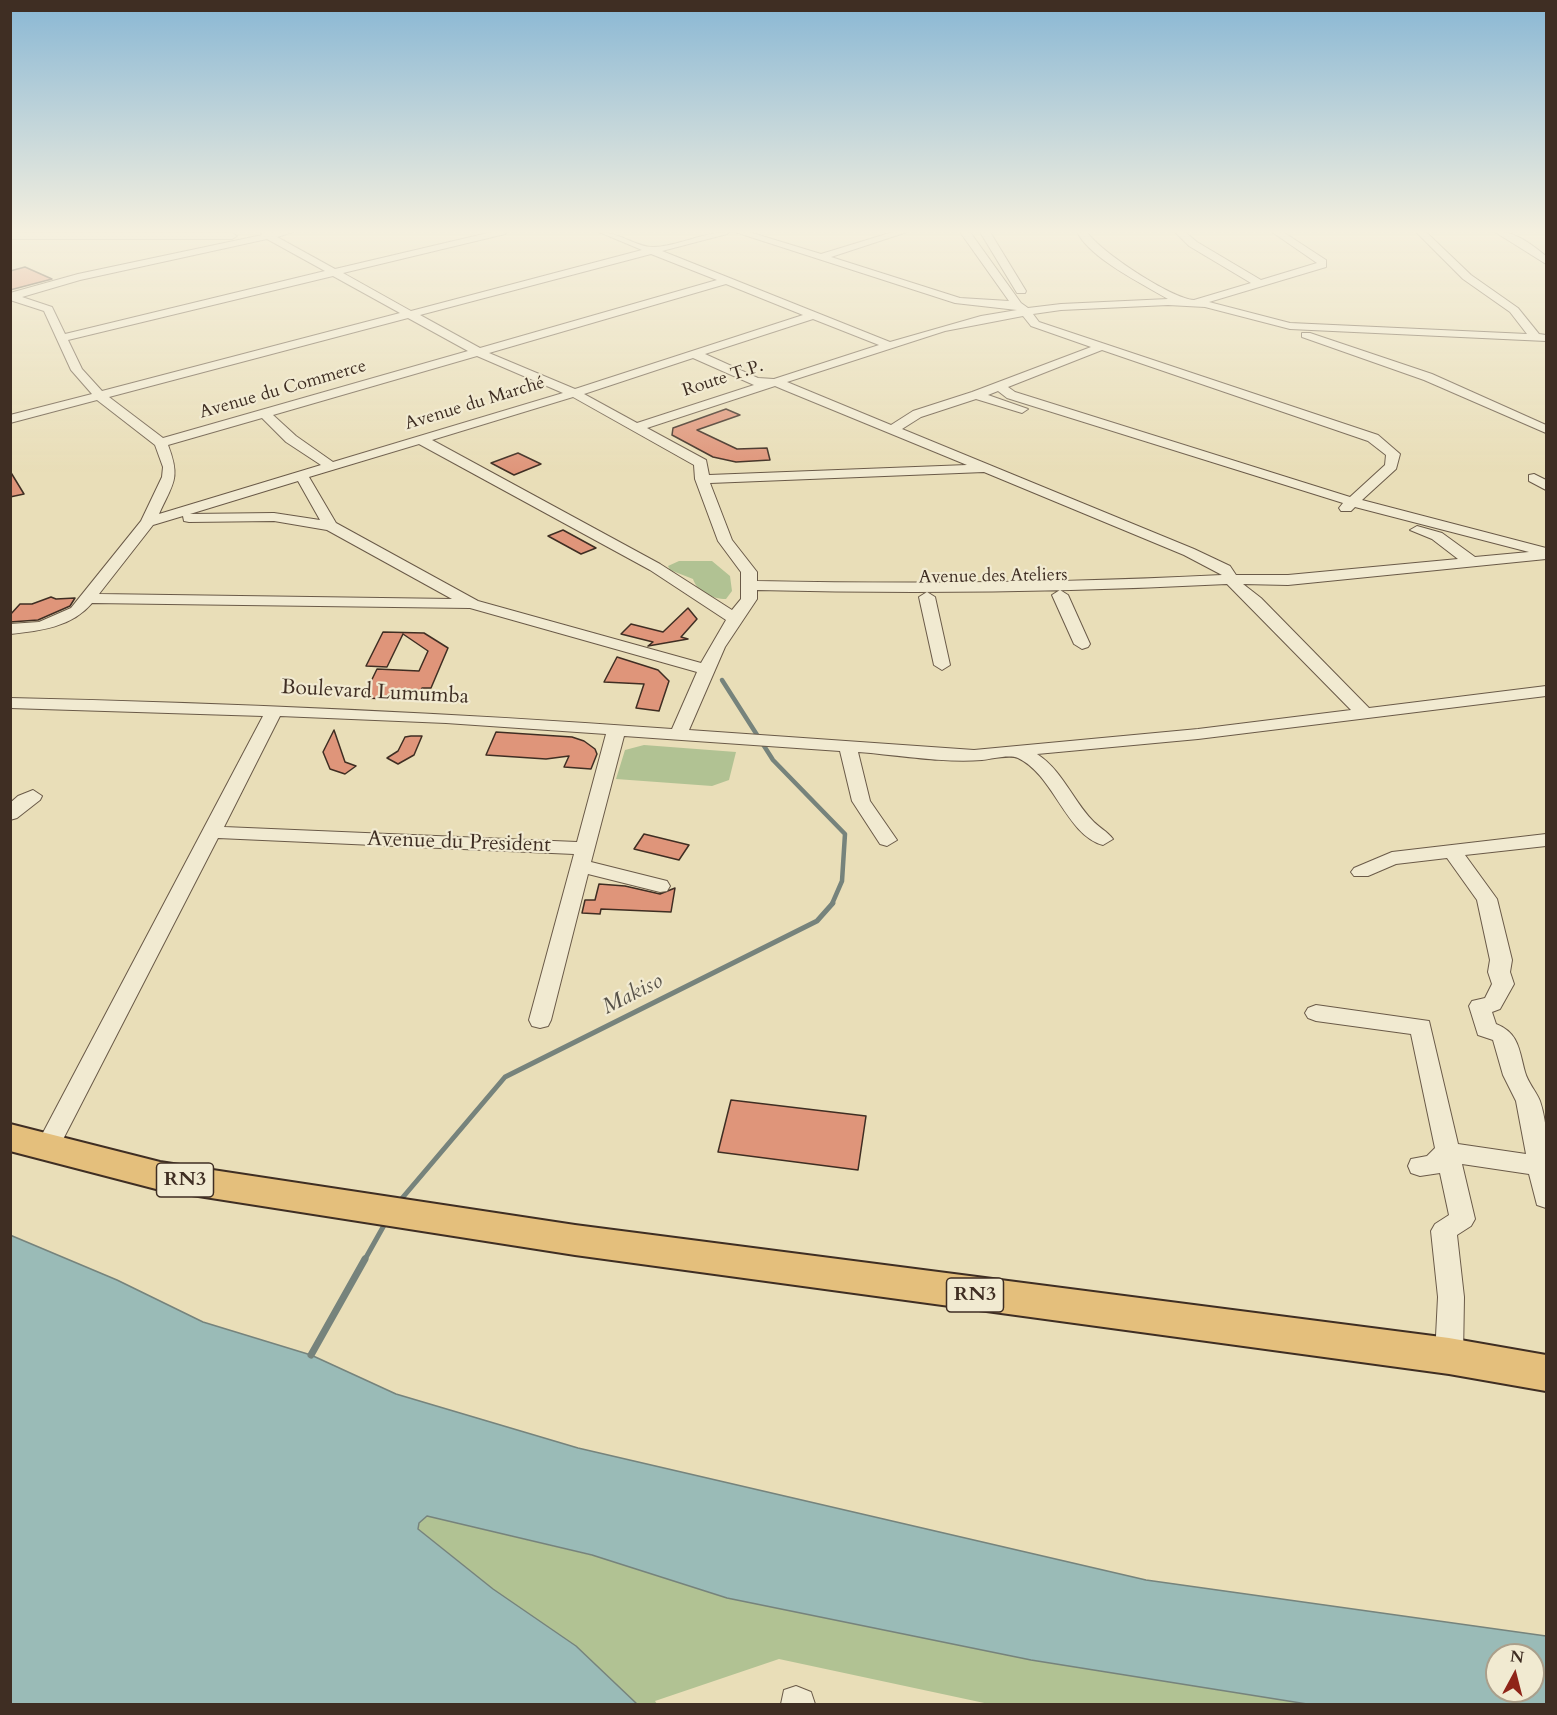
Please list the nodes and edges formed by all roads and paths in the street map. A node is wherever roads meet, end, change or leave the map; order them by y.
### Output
1 (49, 312) edge
2 (169, 312) edge
3 (411, 312) edge
4 (618, 312) edge
5 (801, 312) edge
6 (1010, 312) edge
7 (1025, 312) edge
8 (1229, 312) edge
9 (1516, 312) edge
10 (407, 313) junction
11 (811, 316) junction
12 (1290, 326) junction
13 (1541, 337) edge
14 (61, 338) junction
15 (891, 346) junction
16 (1098, 348) junction
17 (480, 352) junction
18 (694, 354) junction
19 (768, 386) junction
20 (1000, 386) junction
21 (574, 393) junction
22 (976, 395) junction
23 (100, 396) junction
24 (264, 413) junction
25 (1083, 417) junction
26 (10, 419) edge
27 (1067, 423) junction
28 (636, 427) junction
29 (1546, 429) edge
30 (892, 430) junction
31 (651, 434) junction
32 (420, 439) junction
33 (161, 443) junction
34 (944, 459) junction
35 (965, 465) junction
36 (331, 466) junction
37 (301, 475) junction
38 (700, 475) junction
39 (1534, 478) dead end
40 (1546, 486) edge
41 (1350, 505) junction
42 (148, 522) junction
43 (332, 526) junction
44 (1546, 554) edge
45 (1473, 563) junction
46 (436, 584) junction
47 (1228, 584) junction
48 (749, 592) junction
49 (1060, 595) junction
50 (927, 597) junction
51 (89, 598) junction
52 (416, 603) junction
53 (472, 604) junction
54 (734, 618) junction
55 (10, 629) edge
56 (1082, 644) dead end
57 (942, 665) dead end
58 (705, 669) junction
59 (1546, 691) edge
60 (10, 703) edge
61 (275, 710) junction
62 (1364, 713) junction
63 (616, 731) junction
64 (678, 734) junction
65 (849, 747) junction
66 (1021, 752) junction
67 (33, 796) dead end
68 (10, 814) edge
69 (212, 832) junction
70 (1103, 839) dead end
71 (887, 840) dead end
72 (1546, 840) edge
73 (1452, 851) junction
74 (582, 856) junction
75 (1361, 872) dead end
76 (660, 886) dead end
77 (1316, 1013) dead end
78 (540, 1020) dead end
79 (10, 1137) edge
80 (48, 1146) junction
81 (1446, 1152) junction
82 (1420, 1166) dead end
83 (1543, 1166) edge
84 (1546, 1198) edge
85 (1449, 1356) junction
86 (1546, 1373) edge

1 - 14 street
2 - 14 street
3 - 10 street
4 - 17 street, Avenue du Commerce
5 - 11 street
6 - 15 street, Route T.P.
7 - 16 street
8 - 12 street, Route T.P.
9 - 13 street
10 - 17 street
10 - 23 street
11 - 15 street
11 - 18 street, Avenue du Marché
12 - 13 street, Route T.P.
12 - 29 street
14 - 23 street
15 - 19 street, Route T.P.
16 - 20 street
16 - 41 street
17 - 21 street
17 - 24 street, Avenue du Commerce
18 - 19 street
18 - 21 street, Avenue du Marché
19 - 28 street, Route T.P.
19 - 30 street
19 - 31 street, Route T.P.
19 - 34 street
20 - 22 street
20 - 25 street
21 - 28 street
21 - 32 street, Avenue du Marché
22 - 27 street
22 - 30 street
23 - 26 street
23 - 33 street
24 - 33 street, Avenue du Commerce
24 - 36 street
25 - 27 street
25 - 41 street
27 - 41 street
28 - 31 street
30 - 35 street
31 - 38 street
32 - 36 street, Avenue du Marché
32 - 54 street
33 - 42 street
34 - 35 street
34 - 38 street
35 - 38 street
35 - 47 street
35 - 47 street
36 - 37 street, Avenue du Marché
37 - 42 street, Avenue du Marché
37 - 43 street
38 - 48 street
39 - 40 street
41 - 44 street
41 - 45 street
42 - 43 street
42 - 51 street
43 - 46 street
44 - 45 street
45 - 47 street
46 - 52 street
46 - 53 street
47 - 48 street
47 - 49 street, Avenue des Ateliers
47 - 62 street
48 - 50 street, Avenue des Ateliers
48 - 54 street
49 - 50 street, Avenue des Ateliers
49 - 56 street
50 - 57 street
51 - 52 street
51 - 55 street
52 - 53 street
53 - 58 street
54 - 58 street
58 - 64 street
59 - 62 street, Boulevard Lumumba
60 - 61 street, Boulevard Lumumba
61 - 63 street, Boulevard Lumumba
61 - 69 street
62 - 66 street, Boulevard Lumumba
63 - 64 street, Boulevard Lumumba
63 - 74 street
64 - 65 street, Boulevard Lumumba
65 - 66 street, Boulevard Lumumba
65 - 71 street
66 - 70 street
67 - 68 street
69 - 74 street, Avenue du President
69 - 80 street
72 - 73 street
73 - 75 street
73 - 83 street
74 - 76 street, Avenue du President
74 - 78 street
77 - 81 street
79 - 80 highway, RN3
80 - 85 highway, RN3
81 - 82 street
81 - 83 street
81 - 85 street
83 - 84 street
85 - 86 highway, RN3

